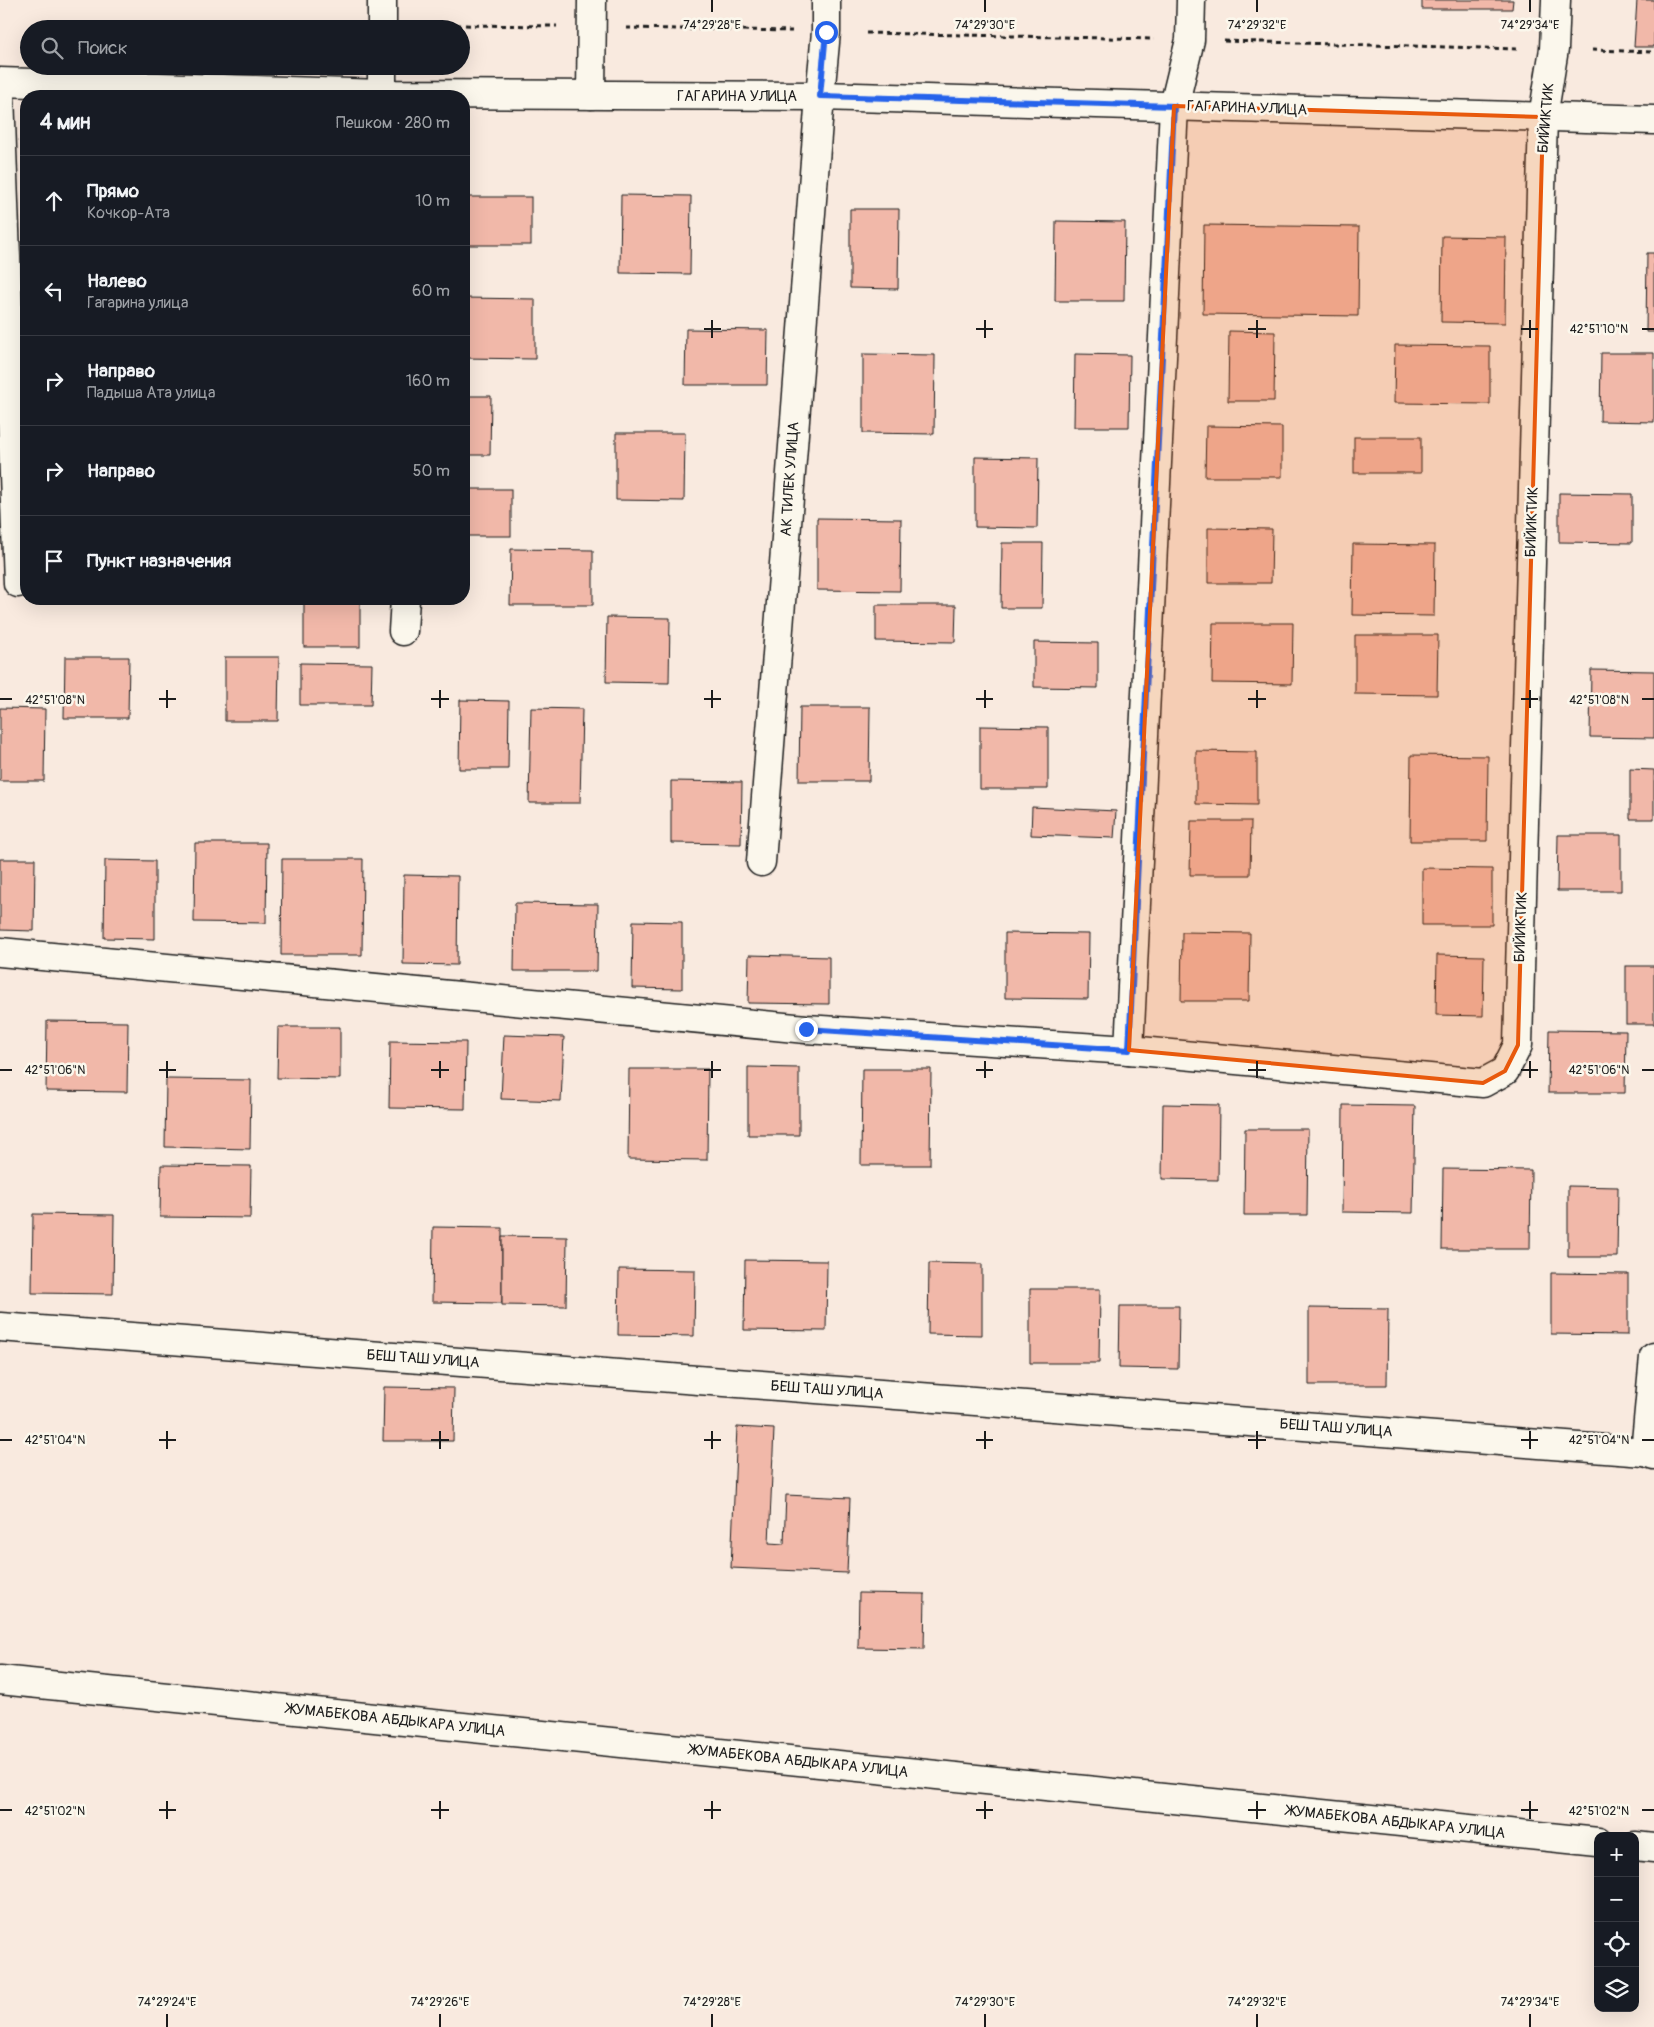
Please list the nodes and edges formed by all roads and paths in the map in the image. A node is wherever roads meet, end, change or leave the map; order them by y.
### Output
1 (382, 0) edge
2 (592, 0) edge
3 (826, 0) edge
4 (1190, 0) edge
5 (1556, 0) edge
6 (382, 20) edge
7 (470, 25) edge
8 (560, 26) dead end
9 (623, 28) dead end
10 (798, 32) dead end
11 (866, 33) dead end
12 (1155, 40) dead end
13 (1216, 41) dead end
14 (1523, 49) dead end
15 (1592, 50) dead end
16 (1654, 52) edge
17 (382, 75) edge
18 (0, 82) edge
19 (255, 90) edge
20 (382, 90) edge
21 (0, 94) edge
22 (470, 95) edge
23 (591, 95) junction
24 (820, 96) junction
25 (1174, 106) junction
26 (1544, 117) junction
27 (1654, 120) edge
28 (18, 583) dead end
29 (405, 605) edge
30 (403, 631) dead end
31 (761, 862) dead end
32 (0, 952) edge
33 (1129, 1050) junction
34 (0, 1327) edge
35 (1654, 1357) edge
36 (1649, 1453) edge
37 (0, 1680) edge
38 (1594, 1842) edge
39 (1639, 1846) edge
40 (1654, 1848) edge

1 - 6 street
2 - 23 street
3 - 24 street, АК ТИЛЕК УЛИЦА
4 - 25 street
5 - 26 street, БИЙИКТИК
7 - 8 path
9 - 10 path
11 - 12 path
13 - 14 path
15 - 16 path
17 - 20 street
18 - 19 street, ГАГАРИНА УЛИЦА
21 - 28 street
22 - 23 street, ГАГАРИНА УЛИЦА
23 - 24 street, ГАГАРИНА УЛИЦА
24 - 25 street, ГАГАРИНА УЛИЦА
24 - 31 street, АК ТИЛЕК УЛИЦА
25 - 26 street, ГАГАРИНА УЛИЦА
25 - 33 street
26 - 27 street, ГАГАРИНА УЛИЦА
26 - 33 street, БИЙИКТИК
29 - 30 street
32 - 33 street
34 - 36 street, БЕШ ТАШ УЛИЦА
35 - 36 street
37 - 38 street, ЖУМАБЕКОВА АБДЫКАРА УЛИЦА
39 - 40 street

